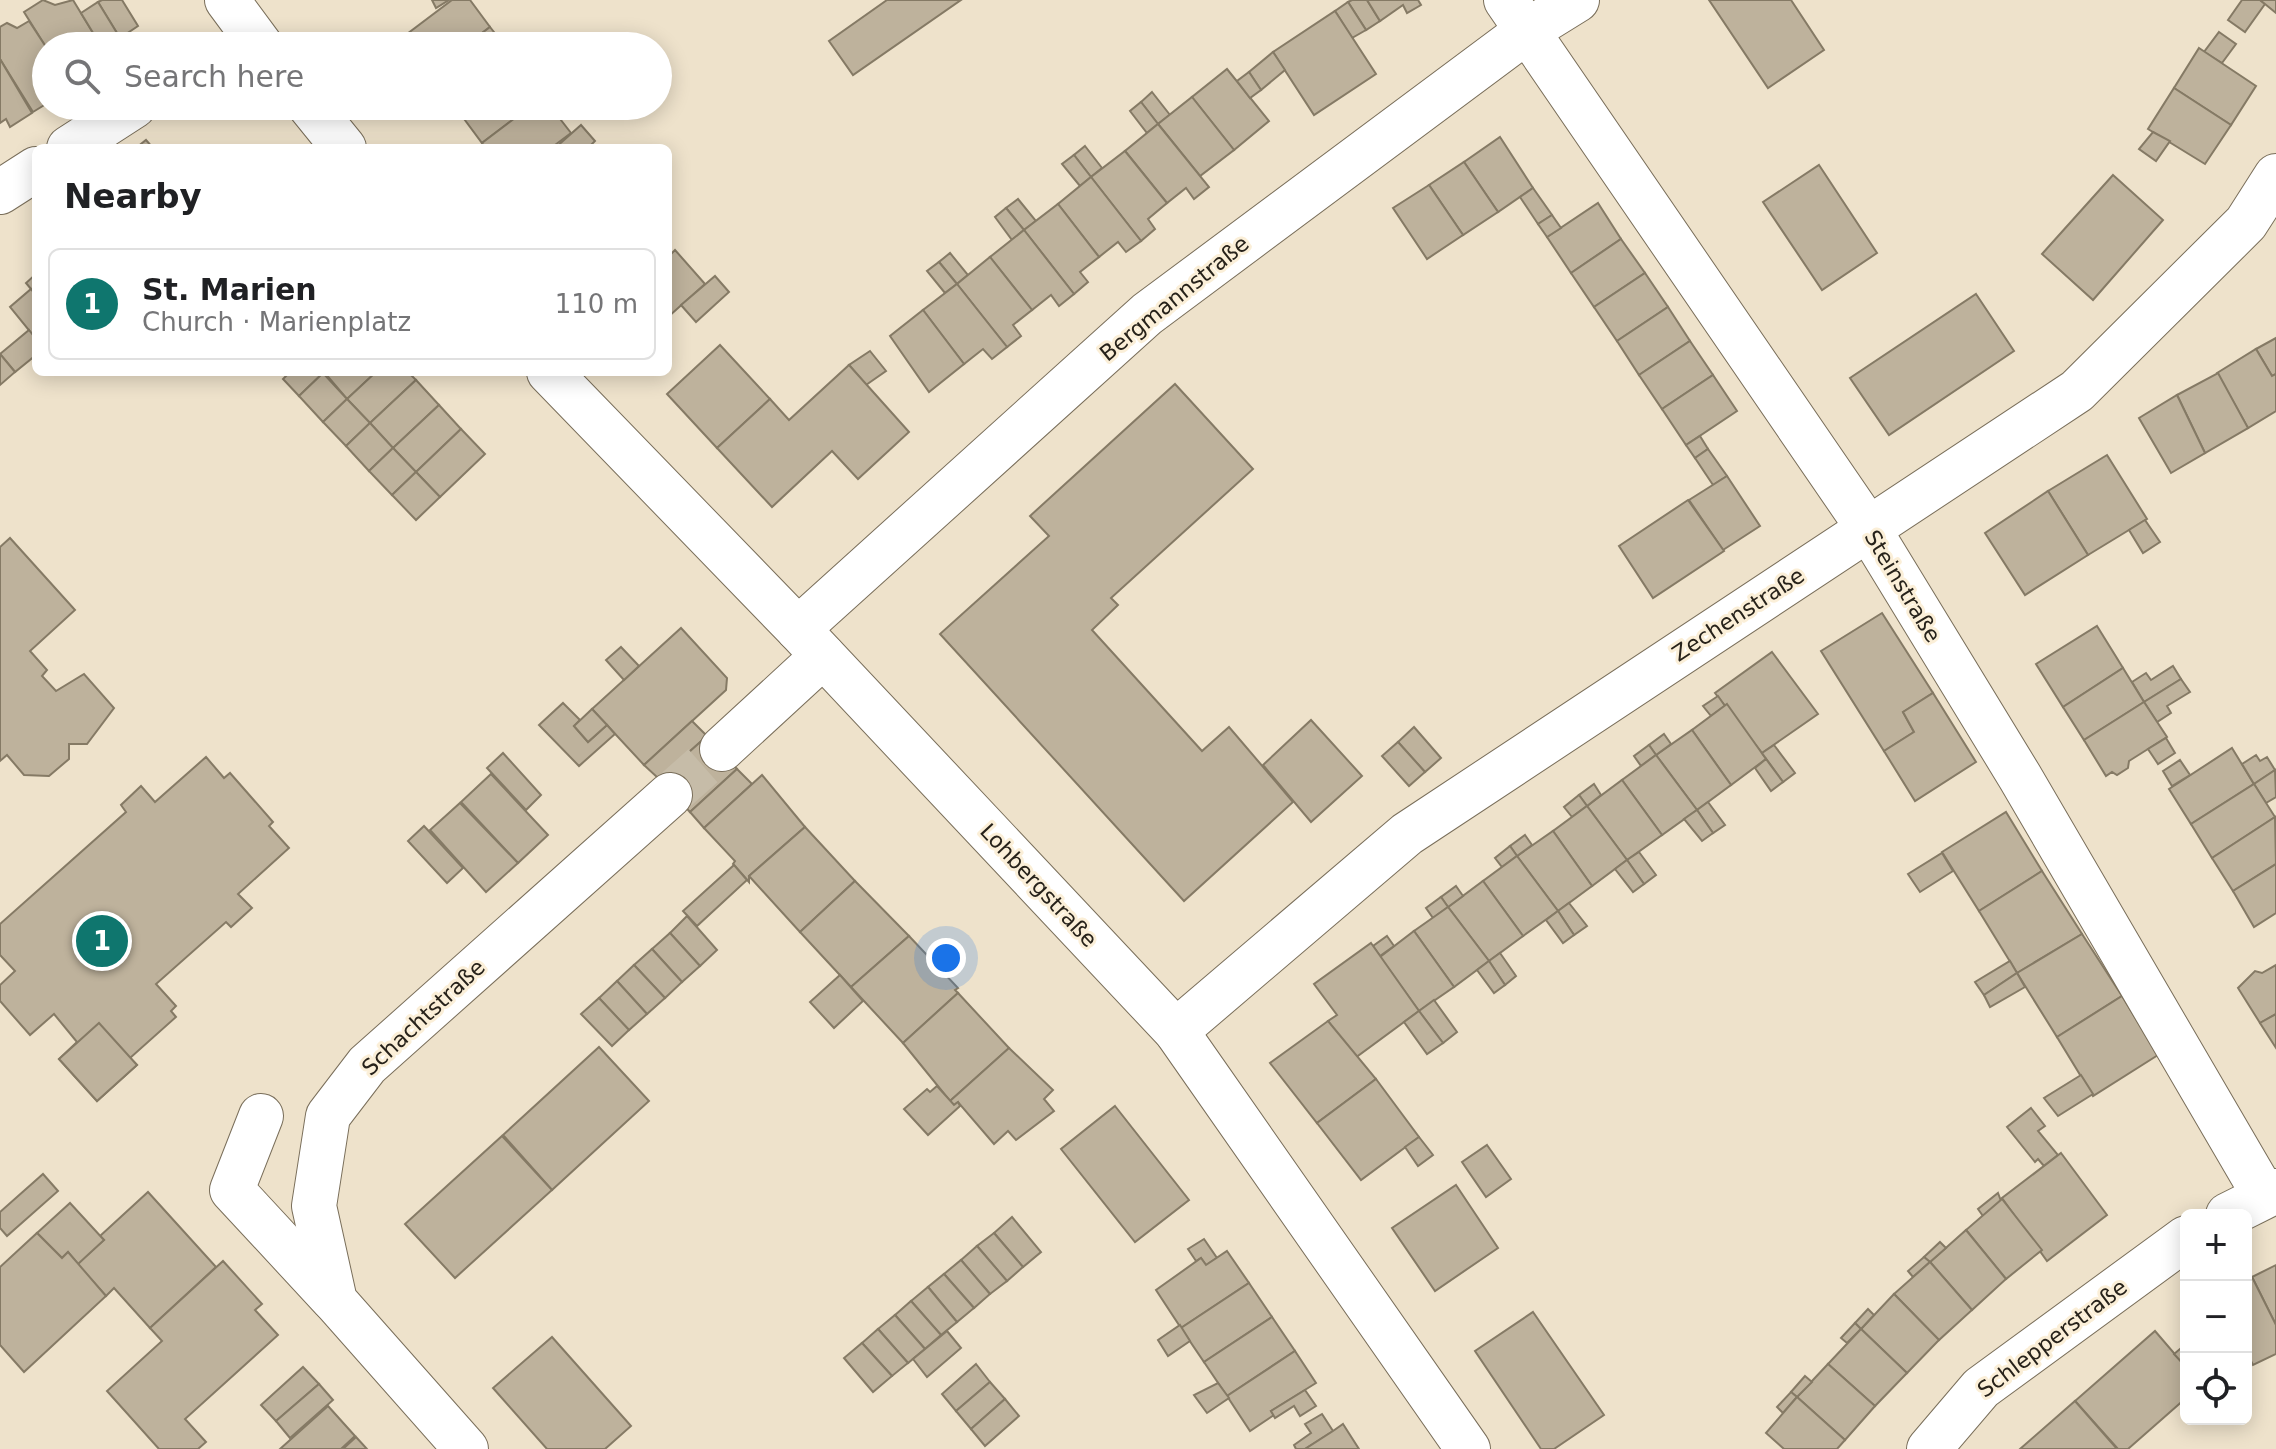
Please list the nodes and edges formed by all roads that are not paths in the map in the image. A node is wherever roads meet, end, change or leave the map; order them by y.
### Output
1 (1577, 0) edge
2 (1517, 16) edge
3 (112, 120) edge
4 (321, 120) edge
5 (75, 144) edge
6 (341, 144) edge
7 (32, 172) edge
8 (2276, 176) edge
9 (0, 192) edge
10 (553, 376) edge
11 (1868, 528) junction
12 (811, 642) junction
13 (722, 749) tunnel mouth
14 (670, 795) tunnel mouth
15 (1176, 1031) junction
16 (261, 1116) dead end
17 (2256, 1200) edge
18 (2180, 1242) edge
19 (335, 1301) junction
20 (466, 1449) edge
21 (1468, 1449) edge
22 (1929, 1449) edge

1 - 2 street, Bergmannstraße
2 - 11 street, Steinstraße
2 - 12 street, Bergmannstraße
3 - 5 street
4 - 6 street
7 - 9 street
8 - 11 street, Zechenstraße
10 - 12 street, Lohbergstraße
11 - 15 street, Zechenstraße
11 - 17 street, Steinstraße
12 - 13 street
12 - 15 street, Lohbergstraße
14 - 19 street, Schachtstraße
15 - 21 street, Lohbergstraße
16 - 19 street
18 - 22 street, Schlepperstraße
19 - 20 street, Schachtstraße

